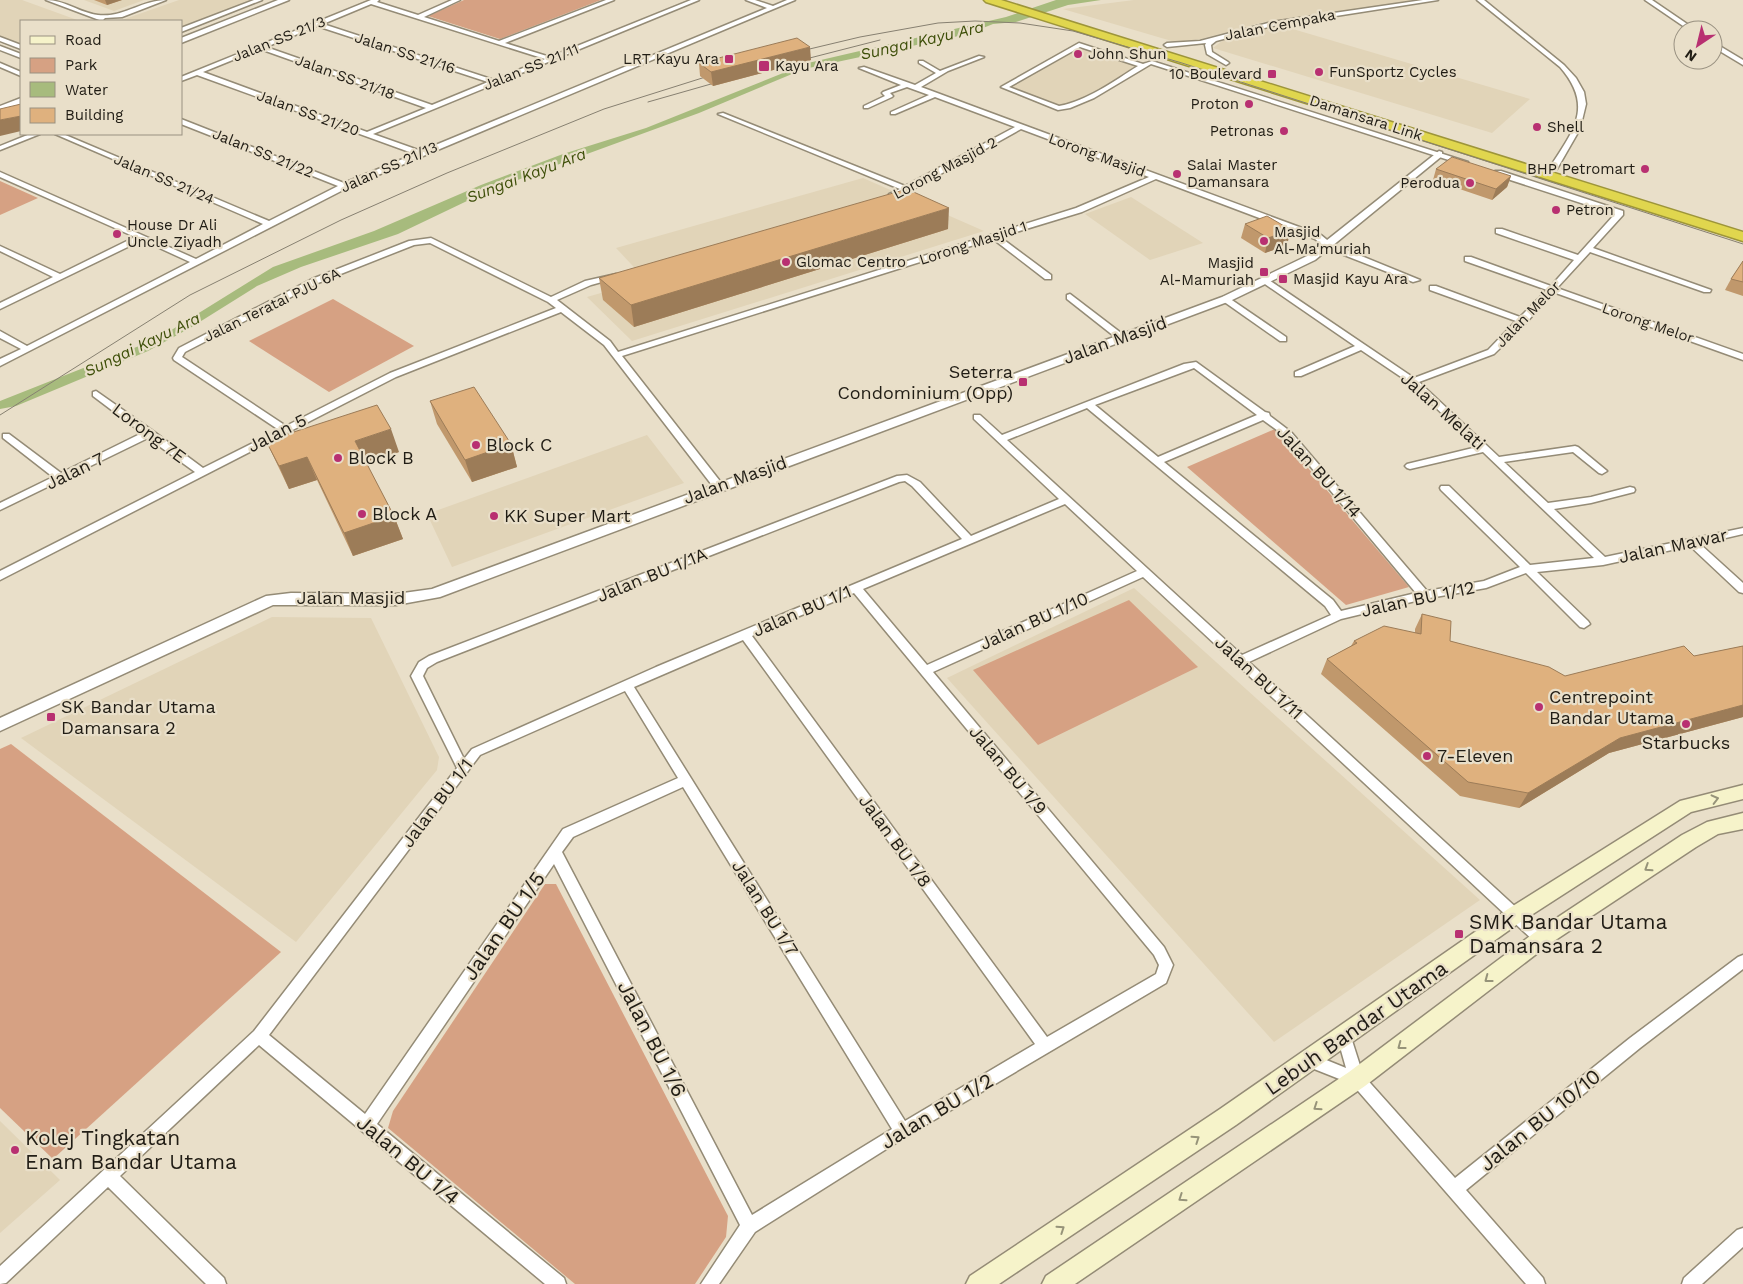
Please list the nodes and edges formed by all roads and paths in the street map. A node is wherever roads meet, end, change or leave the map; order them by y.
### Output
1 (50, 0) edge
2 (163, 0) edge
3 (259, 0) edge
4 (274, 0) edge
5 (285, 0) edge
6 (457, 0) edge
7 (611, 0) edge
8 (696, 0) edge
9 (749, 0) edge
10 (792, 0) edge
11 (976, 0) edge
12 (1020, 0) edge
13 (1436, 0) edge
14 (1480, 0) edge
15 (1648, 0) edge
16 (374, 1) edge
17 (999, 2) edge
18 (773, 8) junction
19 (97, 17) junction
20 (418, 17) junction
21 (118, 19) edge
22 (105, 20) edge
23 (1678, 20) edge
24 (317, 24) junction
25 (183, 33) edge
26 (1245, 34) junction
27 (1256, 35) dead end
28 (0, 39) edge
29 (1214, 39) junction
30 (182, 41) edge
31 (499, 42) junction
32 (1167, 44) junction
33 (20, 47) edge
34 (260, 47) junction
35 (0, 48) edge
36 (1723, 50) edge
37 (0, 54) edge
38 (20, 56) edge
39 (981, 57) dead end
40 (550, 59) junction
41 (921, 62) dead end
42 (20, 63) edge
43 (1226, 63) junction
44 (1743, 63) edge
45 (0, 65) edge
46 (1142, 66) junction
47 (862, 68) dead end
48 (198, 73) junction
49 (940, 73) junction
50 (20, 74) dead end
51 (182, 79) edge
52 (1239, 79) junction
53 (494, 82) junction
54 (906, 84) junction
55 (915, 88) junction
56 (1316, 93) junction
57 (934, 95) junction
58 (1302, 98) junction
59 (20, 101) edge
60 (430, 107) junction
61 (866, 107) dead end
62 (0, 109) edge
63 (894, 113) dead end
64 (721, 114) dead end
65 (182, 121) edge
66 (1020, 127) junction
67 (1408, 132) junction
68 (366, 134) junction
69 (33, 135) edge
70 (60, 135) edge
71 (0, 148) edge
72 (419, 153) junction
73 (1439, 154) junction
74 (1473, 165) edge
75 (1554, 167) junction
76 (1490, 170) edge
77 (0, 174) edge
78 (1155, 177) junction
79 (344, 186) junction
80 (907, 189) junction
81 (882, 200) edge
82 (1620, 213) junction
83 (1671, 214) junction
84 (269, 224) junction
85 (1743, 228) edge
86 (1499, 231) dead end
87 (995, 237) junction
88 (1743, 237) edge
89 (142, 238) junction
90 (1329, 246) junction
91 (0, 248) edge
92 (1589, 249) junction
93 (1468, 259) dead end
94 (1580, 259) junction
95 (197, 262) junction
96 (622, 274) edge
97 (60, 277) junction
98 (1048, 277) dead end
99 (1416, 280) dead end
100 (1266, 282) junction
101 (1433, 288) dead end
102 (1552, 290) junction
103 (1706, 290) dead end
104 (1070, 297) dead end
105 (1226, 299) junction
106 (552, 300) junction
107 (0, 306) edge
108 (562, 308) junction
109 (1523, 321) junction
110 (0, 334) edge
111 (1122, 338) junction
112 (1284, 339) dead end
113 (1362, 346) junction
114 (27, 349) junction
115 (617, 355) junction
116 (1743, 357) edge
117 (0, 364) edge
118 (1298, 374) dead end
119 (1414, 381) junction
120 (96, 394) dead end
121 (1089, 405) junction
122 (1266, 415) junction
123 (977, 417) dead end
124 (284, 429) junction
125 (150, 433) junction
126 (6, 436) dead end
127 (1001, 439) junction
128 (1484, 448) junction
129 (1497, 460) junction
130 (1158, 461) junction
131 (1410, 466) dead end
132 (1602, 471) dead end
133 (201, 472) junction
134 (61, 478) junction
135 (719, 486) junction
136 (1446, 488) dead end
137 (1630, 490) dead end
138 (1066, 500) junction
139 (0, 507) edge
140 (1546, 507) junction
141 (1743, 531) edge
142 (970, 541) junction
143 (1692, 542) junction
144 (1603, 561) junction
145 (1526, 569) junction
146 (1144, 572) junction
147 (0, 576) edge
148 (856, 589) junction
149 (1743, 589) edge
150 (1424, 595) junction
151 (1338, 616) junction
152 (1584, 624) dead end
153 (745, 635) junction
154 (1240, 661) junction
155 (925, 671) junction
156 (627, 685) junction
157 (0, 725) edge
158 (463, 769) junction
159 (686, 780) junction
160 (1743, 792) edge
161 (1743, 821) edge
162 (555, 852) junction
163 (1515, 915) junction
164 (1541, 939) junction
165 (1159, 951) joint
166 (1743, 961) edge
167 (259, 1036) junction
168 (1344, 1036) junction
169 (1045, 1046) junction
170 (1309, 1060) junction
171 (1357, 1079) junction
172 (367, 1125) junction
173 (902, 1132) junction
174 (108, 1176) junction
175 (1454, 1189) junction
176 (750, 1226) junction
177 (1743, 1236) edge
178 (0, 1277) edge
179 (218, 1284) edge
180 (558, 1284) edge
181 (709, 1284) edge
182 (978, 1284) edge
183 (1054, 1284) edge
184 (1538, 1284) edge
185 (1690, 1284) edge

1 - 19 street
2 - 21 street
3 - 25 street
4 - 25 street
5 - 30 street
6 - 20 street
7 - 31 street
8 - 40 street, Jalan SS 21/11
9 - 18 street
10 - 18 street, Jalan SS 21/13
11 - 17 highway
12 - 32 highway
13 - 26 street, Jalan Cempaka
14 - 75 street
15 - 23 street
16 - 20 street
16 - 24 street, Jalan SS 21/3
17 - 52 highway, Damansara Link
17 - 52 highway, Damansara Link
17 - 58 highway
18 - 72 street, Jalan SS 21/13
19 - 21 street
19 - 22 street
20 - 31 street
24 - 34 street, Jalan SS 21/3
24 - 53 street, Jalan SS 21/16
26 - 27 street
26 - 29 street, Jalan Cempaka
28 - 33 street
29 - 32 street, Jalan Cempaka
29 - 43 street, Jalan Cempaka
31 - 40 street
32 - 43 highway
34 - 48 street, Jalan SS 21/3
34 - 60 street, Jalan SS 21/18
35 - 38 street
36 - 44 street
37 - 42 street
39 - 49 street
40 - 53 street, Jalan SS 21/11
41 - 49 street
43 - 56 highway
45 - 50 street
46 - 46 street
46 - 52 street
47 - 54 street, Lorong Masjid
48 - 51 street, Jalan SS 21/3
48 - 68 street, Jalan SS 21/20
49 - 55 street
52 - 56 highway, Damansara Link
52 - 58 highway, Damansara Link
52 - 73 street
53 - 60 street, Jalan SS 21/11
54 - 55 street, Lorong Masjid
54 - 61 street
55 - 57 street, Lorong Masjid
56 - 75 highway, Damansara Link
57 - 63 street
57 - 66 street, Lorong Masjid
58 - 67 highway, Damansara Link
59 - 62 street
60 - 68 street, Jalan SS 21/11
64 - 80 street
65 - 79 street, Jalan SS 21/22
66 - 78 street, Lorong Masjid
66 - 80 street, Lorong Masjid 2
67 - 73 highway
67 - 83 highway, Damansara Link
68 - 72 street, Jalan SS 21/20
69 - 71 street
70 - 84 street, Jalan SS 21/24
72 - 79 street, Jalan SS 21/13
73 - 74 street
73 - 90 street, Jalan Masjid
75 - 85 highway, Damansara Link
76 - 82 street
77 - 89 street
78 - 87 street, Lorong Masjid 1
78 - 90 street, Lorong Masjid
79 - 84 street, Jalan SS 21/13
80 - 81 street, Lorong Masjid 2
82 - 83 highway
82 - 92 street, Jalan Melor
83 - 88 highway, Damansara Link
84 - 95 street, Jalan SS 21/13
86 - 94 street
87 - 98 street
87 - 115 street, Lorong Masjid 1
89 - 95 street
89 - 97 street
90 - 99 street, Lorong Masjid
90 - 100 street, Jalan Masjid
91 - 97 street
92 - 94 street, Jalan Melor
92 - 103 street
93 - 102 street, Lorong Melor
94 - 102 street, Jalan Melor
95 - 114 street, Jalan SS 21/13
96 - 106 street
97 - 107 street
100 - 105 street, Jalan Masjid
100 - 113 street, Jalan Melati
101 - 109 street
102 - 109 street, Jalan Melor
102 - 116 street, Lorong Melor
104 - 111 street
105 - 111 street, Jalan Masjid
105 - 112 street
106 - 108 street, Jalan Teratai PJU 6A
106 - 124 street, Jalan Teratai PJU 6A
108 - 115 street, Jalan Teratai PJU 6A
108 - 124 street, Jalan 5
109 - 119 street, Jalan Melor
110 - 114 street
111 - 135 street, Jalan Masjid
113 - 118 street
113 - 119 street, Jalan Melati
114 - 117 street, Jalan SS 21/13
115 - 135 street, Jalan Teratai PJU 6A
119 - 128 street, Jalan Melati
120 - 125 street, Lorong 7E
121 - 122 street, Jalan BU 1/14
121 - 127 street, Jalan BU 1/14
121 - 130 street
122 - 130 street
122 - 150 street, Jalan BU 1/14
123 - 127 street, Jalan BU 1/11
124 - 133 street, Jalan 5
125 - 133 street, Lorong 7E
125 - 134 street, Jalan 7
126 - 134 street
127 - 138 street, Jalan BU 1/11
128 - 129 street, Jalan Melati
128 - 131 street
129 - 132 street
129 - 140 street, Jalan Melati
130 - 151 street
133 - 147 street, Jalan 5
134 - 139 street, Jalan 7
135 - 157 street, Jalan Masjid
136 - 145 street
137 - 140 street
138 - 142 street, Jalan BU 1/1
138 - 146 street, Jalan BU 1/11
140 - 144 street, Jalan Melati
141 - 143 street, Jalan Mawar
142 - 148 street, Jalan BU 1/1
142 - 158 street, Jalan BU 1/1A
143 - 144 street, Jalan Mawar
143 - 149 street
144 - 145 street, Jalan BU 1/12
145 - 150 street, Jalan BU 1/12
145 - 152 street
146 - 154 street, Jalan BU 1/11
146 - 155 street, Jalan BU 1/10
148 - 153 street, Jalan BU 1/1
148 - 155 street, Jalan BU 1/9
150 - 151 street, Jalan BU 1/12
151 - 154 street, Jalan BU 1/12
153 - 156 street, Jalan BU 1/1
153 - 169 street, Jalan BU 1/8
154 - 163 street, Jalan BU 1/11
155 - 165 street, Jalan BU 1/9
156 - 158 street, Jalan BU 1/1
156 - 159 street, Jalan BU 1/7
158 - 167 street, Jalan BU 1/1
159 - 162 street, Jalan BU 1/5
159 - 173 street, Jalan BU 1/7
163 -> 160 main road, Lebuh Bandar Utama
161 -> 164 main road, Lebuh Bandar Utama
162 - 172 street, Jalan BU 1/5
162 - 176 street, Jalan BU 1/6
163 - 164 street, Jalan BU 1/11
163 - 168 main road, Lebuh Bandar Utama
164 -> 171 main road, Lebuh Bandar Utama
165 - 169 street, Jalan BU 1/2
166 - 175 street, Jalan BU 10/10
167 - 172 street, Jalan BU 1/4
167 - 174 street, Jalan BU 1/1
168 - 170 main road, Lebuh Bandar Utama
168 - 171 street
169 - 173 street, Jalan BU 1/2
170 - 171 street
182 -> 170 main road, Lebuh Bandar Utama
171 - 175 street
171 -> 183 main road, Lebuh Bandar Utama
172 - 180 street, Jalan BU 1/4
173 - 176 street, Jalan BU 1/2
174 - 178 street, Jalan BU 1/1
174 - 179 street
175 - 184 street
176 - 181 street, Jalan BU 1/2
177 - 185 street

